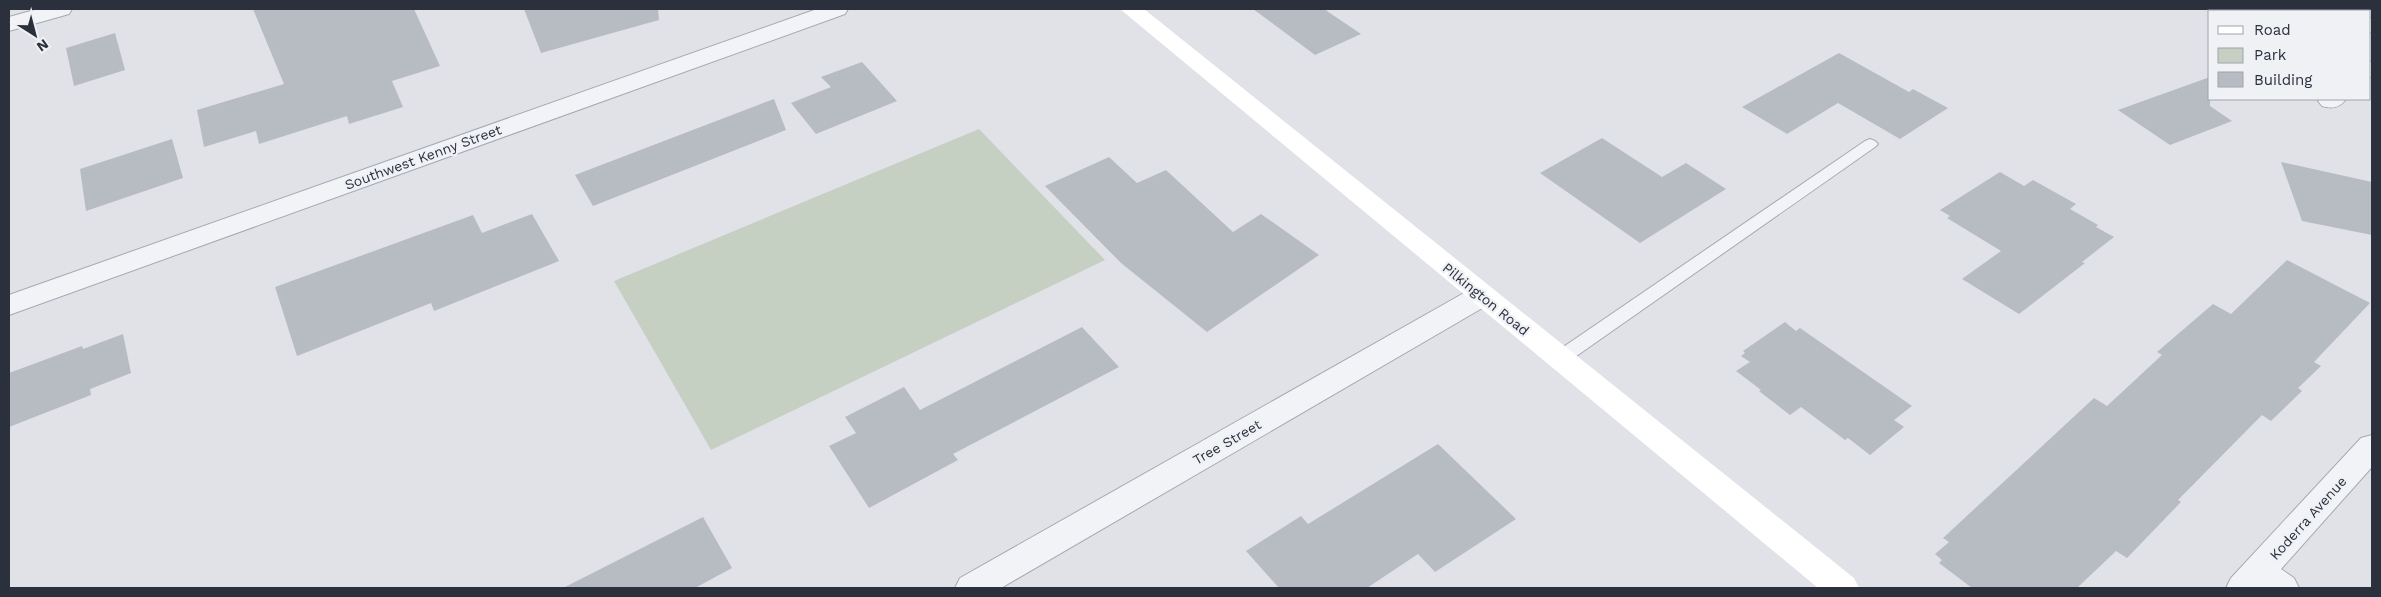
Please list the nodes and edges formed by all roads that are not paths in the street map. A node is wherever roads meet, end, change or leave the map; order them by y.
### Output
1 (62, 9) edge
2 (837, 9) edge
3 (1131, 9) edge
4 (9, 24) edge
5 (1870, 144) dead end
6 (1482, 296) junction
7 (9, 305) edge
8 (1559, 359) junction
9 (2372, 447) edge
10 (2261, 583) edge
11 (972, 588) edge
12 (1842, 588) edge

1 - 4 street
2 - 7 street, Southwest Kenny Street
3 - 6 street, Pilkington Road
5 - 8 lane
6 - 8 street, Pilkington Road
6 - 11 street, Tree Street
8 - 12 street, Pilkington Road
9 - 10 street, Koderra Avenue

